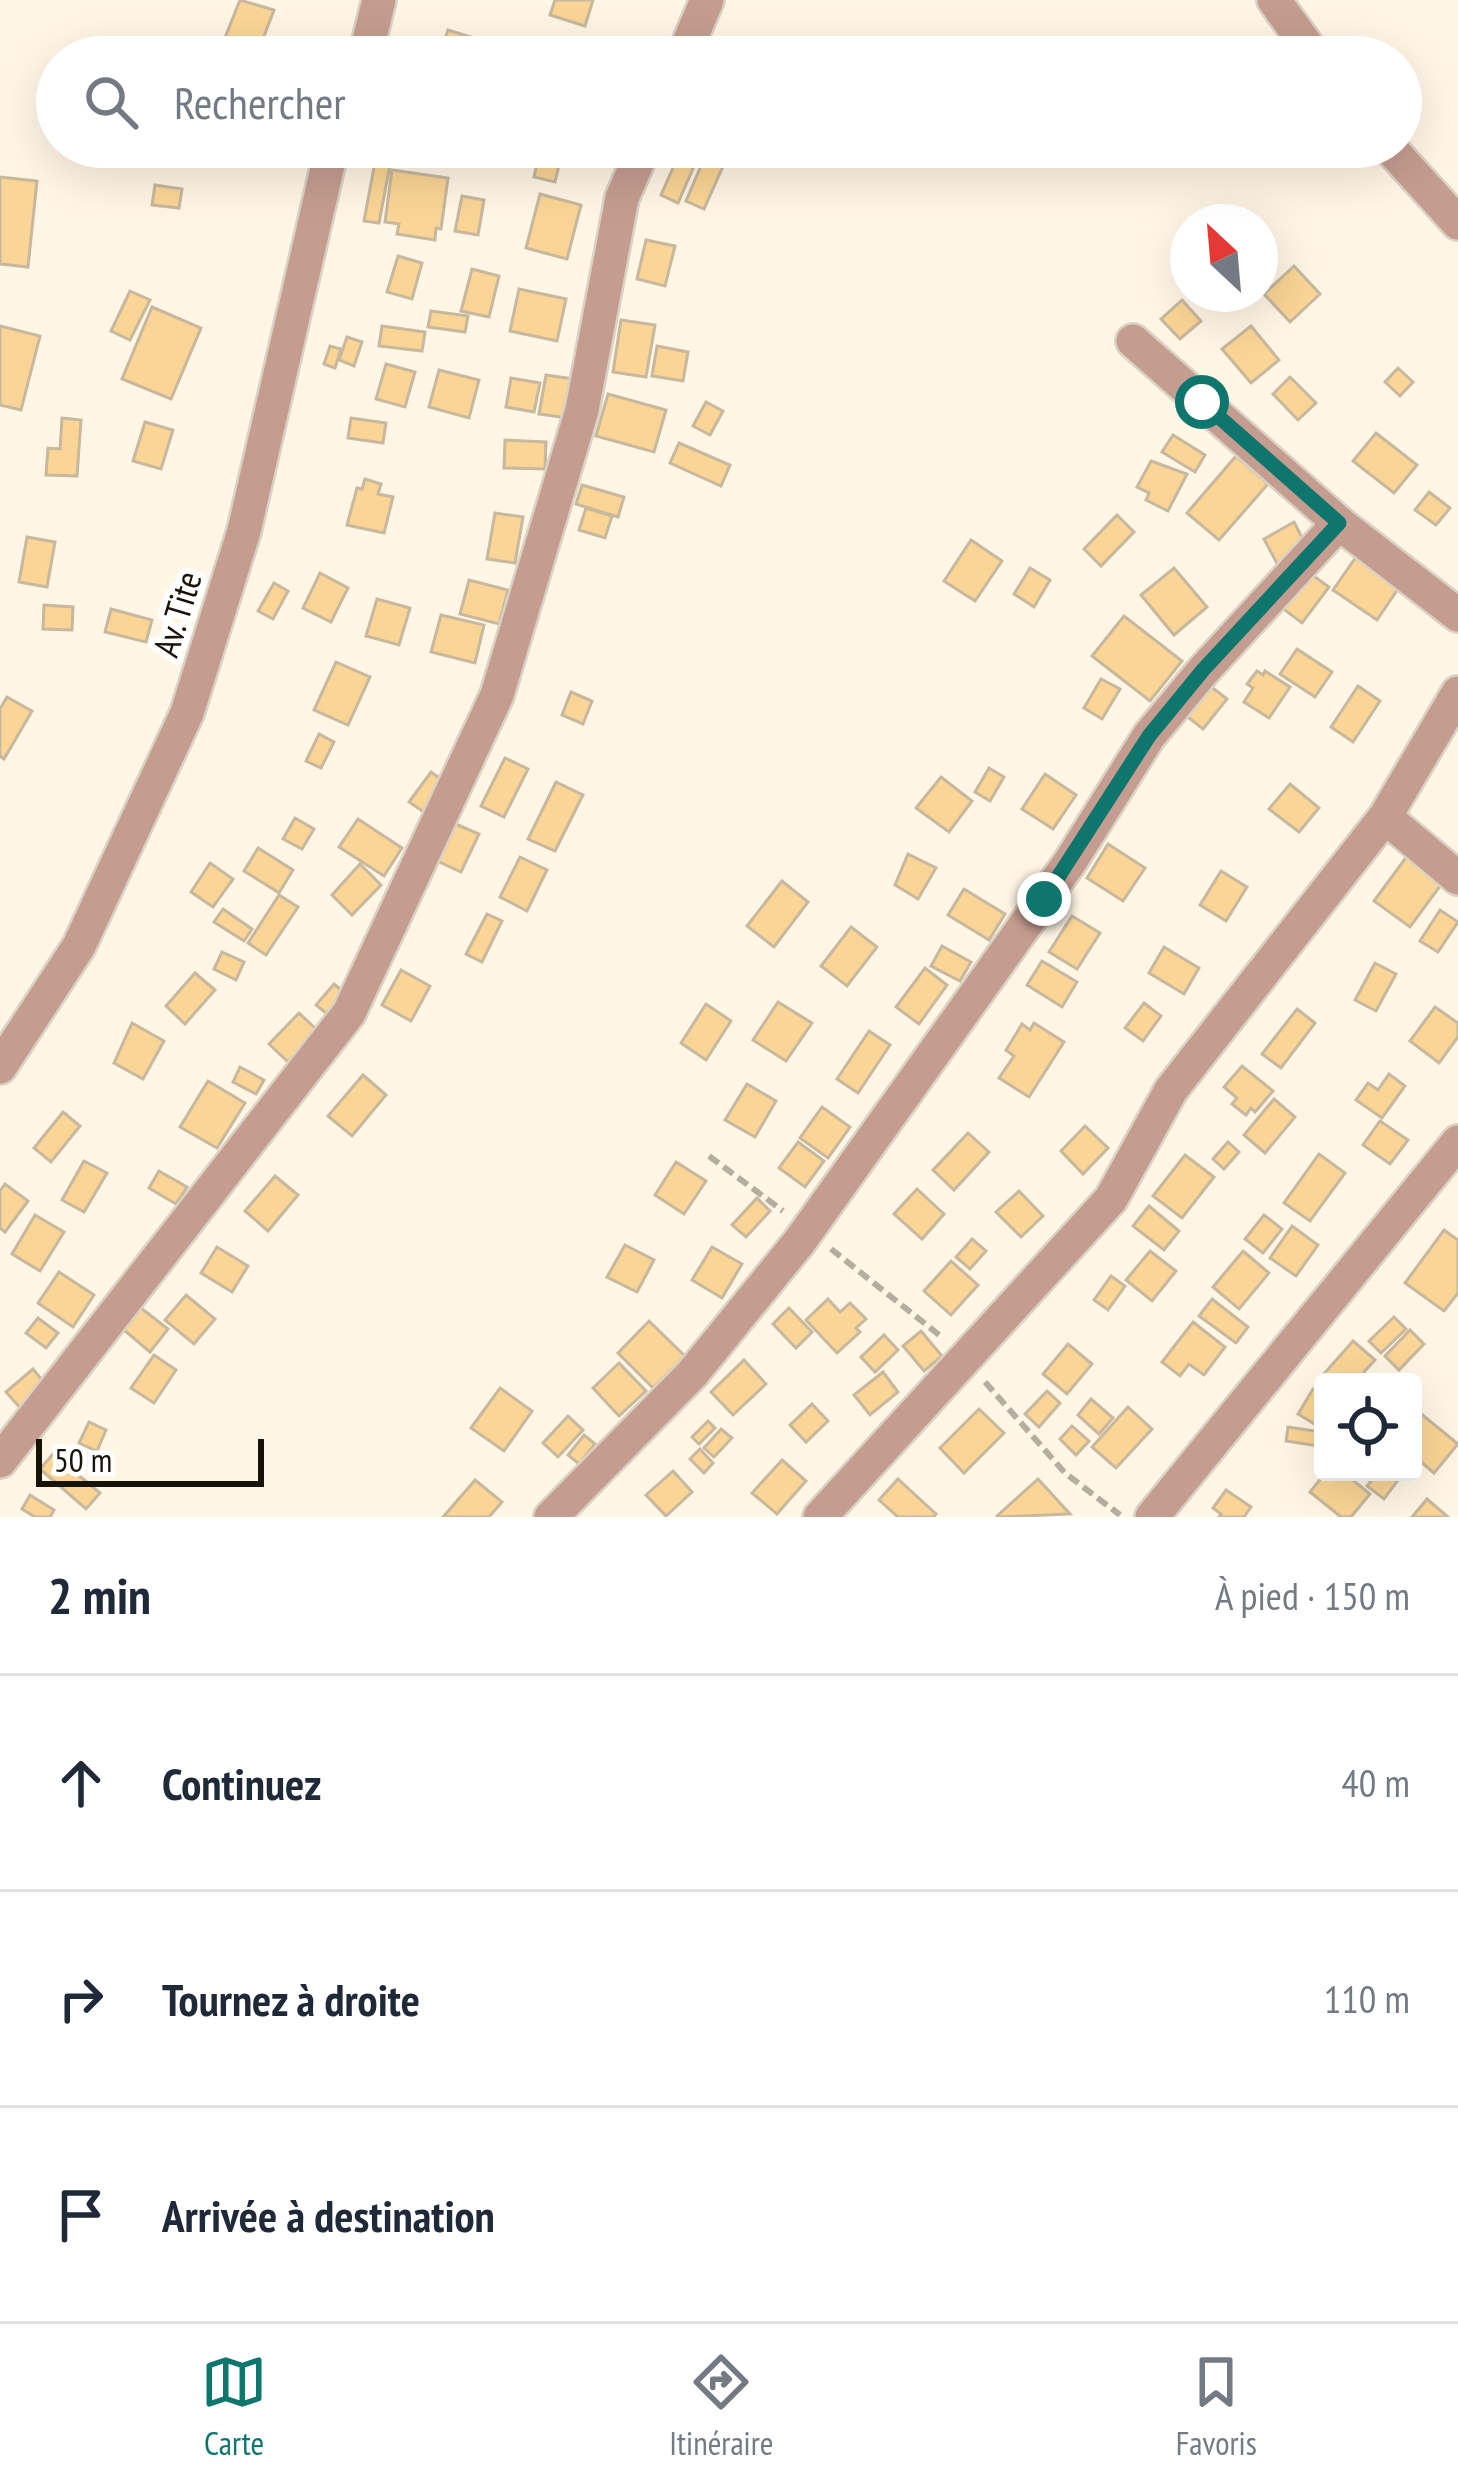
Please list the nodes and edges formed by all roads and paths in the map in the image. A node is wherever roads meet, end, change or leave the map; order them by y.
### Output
1 (379, 0) edge
2 (707, 0) edge
3 (1274, 0) edge
4 (370, 36) edge
5 (692, 36) edge
6 (1300, 36) edge
7 (327, 168) edge
8 (635, 168) edge
9 (1408, 168) edge
10 (1458, 223) edge
11 (1133, 341) dead end
12 (1339, 523) junction
13 (1458, 615) edge
14 (1458, 693) edge
15 (1385, 817) junction
16 (1458, 878) edge
17 (0, 1066) edge
18 (1458, 1142) edge
19 (709, 1156) dead end
20 (808, 1230) junction
21 (965, 1356) junction
22 (0, 1461) edge
23 (551, 1517) edge
24 (820, 1517) edge
25 (1122, 1517) edge
26 (1152, 1517) edge

1 - 4 street
2 - 5 street
3 - 6 street
7 - 17 street, Av. Tite
8 - 22 street
9 - 10 street
11 - 12 street
12 - 13 street
12 - 20 street
14 - 15 street
15 - 16 street
15 - 21 street
18 - 26 street
19 - 20 path
20 - 21 path
20 - 23 street
21 - 24 street
21 - 25 path

